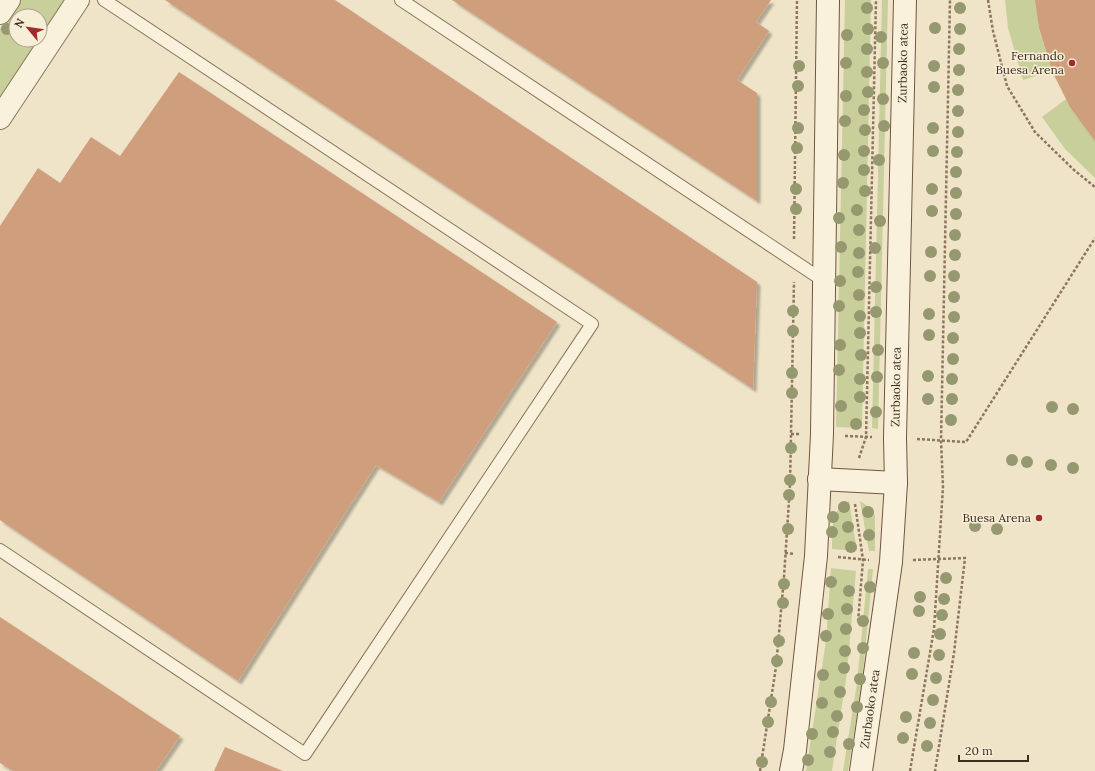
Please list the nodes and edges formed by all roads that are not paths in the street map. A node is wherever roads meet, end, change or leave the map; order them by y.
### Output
1 (9, 0) edge
2 (78, 0) edge
3 (104, 0) edge
4 (401, 0) edge
5 (828, 0) edge
6 (904, 0) edge
7 (0, 13) edge
8 (0, 118) edge
9 (824, 281) junction
10 (819, 479) junction
11 (896, 483) junction
12 (0, 550) edge
13 (791, 771) edge
14 (861, 771) edge

1 - 7 street
2 - 8 street
3 - 12 lane
4 - 9 lane
5 - 9 street
6 - 11 street, Zurbaoko atea
9 - 10 street
10 - 11 street
10 - 13 street
11 - 14 street, Zurbaoko atea

